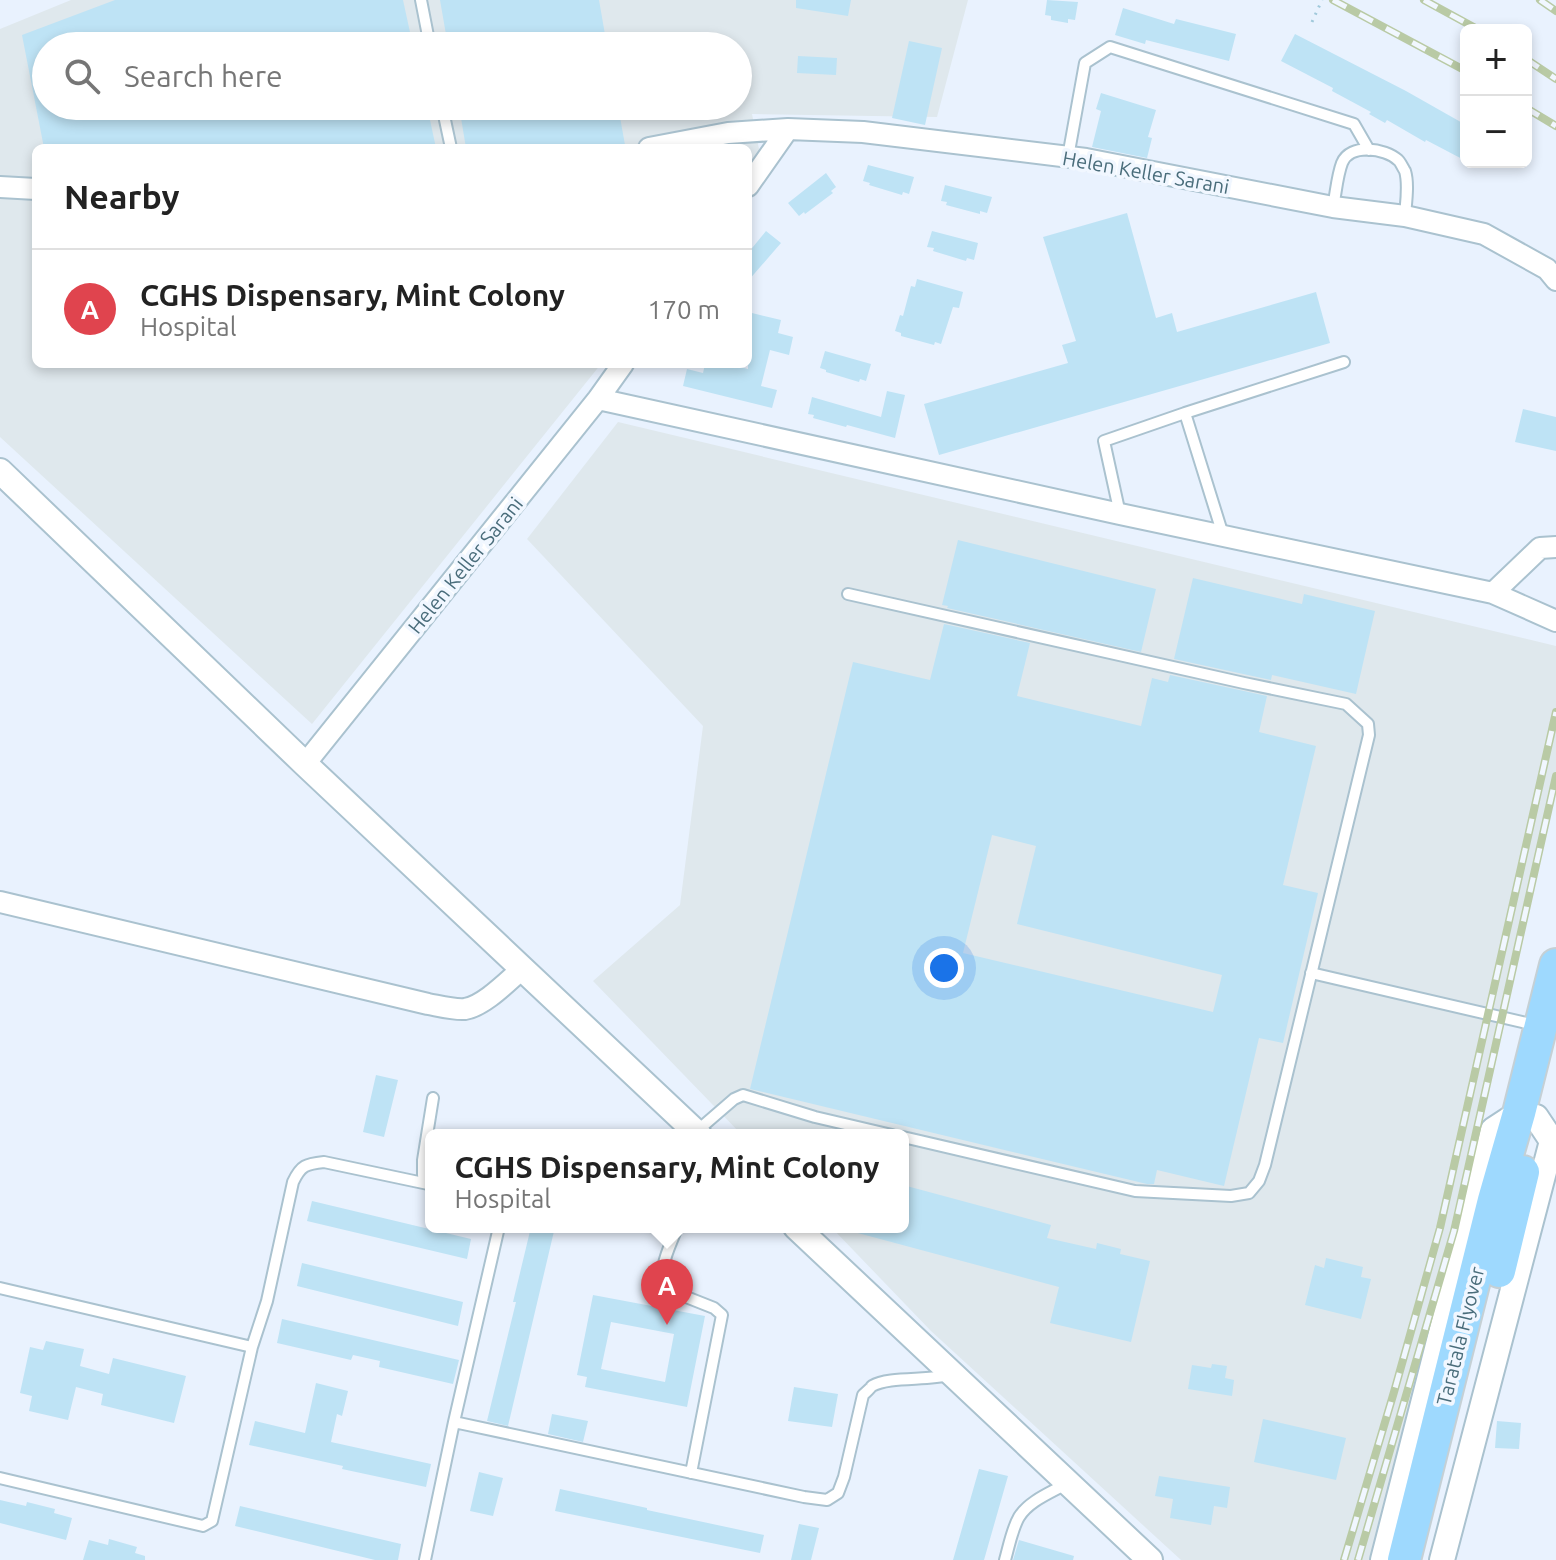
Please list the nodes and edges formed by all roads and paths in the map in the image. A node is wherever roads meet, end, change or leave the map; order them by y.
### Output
1 (421, 0) edge
2 (1322, 0) edge
3 (1312, 22) dead end
4 (427, 32) edge
5 (445, 120) edge
6 (788, 129) junction
7 (450, 144) edge
8 (670, 144) edge
9 (1369, 150) junction
10 (1068, 157) junction
11 (752, 180) edge
12 (0, 187) edge
13 (32, 189) edge
14 (1333, 207) junction
15 (1405, 216) junction
16 (1556, 280) edge
17 (1344, 362) dead end
18 (620, 368) edge
19 (598, 399) junction
20 (1185, 413) junction
21 (0, 471) edge
22 (1120, 514) junction
23 (1223, 535) junction
24 (1556, 547) edge
25 (1493, 593) junction
26 (848, 594) dead end
27 (1556, 621) edge
28 (305, 764) junction
29 (0, 902) edge
30 (1556, 965) edge
31 (522, 969) junction
32 (1311, 973) junction
33 (1548, 1031) edge
34 (433, 1098) dead end
35 (1527, 1115) junction
36 (428, 1129) edge
37 (692, 1129) edge
38 (701, 1129) edge
39 (866, 1129) edge
40 (909, 1138) edge
41 (425, 1148) edge
42 (425, 1178) edge
43 (425, 1183) edge
44 (1549, 1186) edge
45 (1503, 1209) junction
46 (498, 1233) edge
47 (675, 1233) edge
48 (802, 1233) edge
49 (0, 1288) edge
50 (252, 1347) junction
51 (952, 1374) junction
52 (454, 1422) junction
53 (691, 1473) junction
54 (0, 1478) edge
55 (1068, 1483) junction
56 (425, 1560) edge
57 (1005, 1560) edge
58 (1150, 1560) edge
59 (1383, 1560) edge
60 (1404, 1560) edge
61 (1423, 1560) edge
62 (1442, 1560) edge

1 - 4 lane
2 - 3 path
5 - 7 lane
6 - 8 street, Helen Keller Sarani
6 - 10 street, Helen Keller Sarani
6 - 11 street
9 - 10 lane
9 - 14 lane
9 - 15 lane
10 - 14 street, Helen Keller Sarani
12 - 13 street
14 - 15 street, Helen Keller Sarani
15 - 16 street, Helen Keller Sarani
17 - 20 lane
18 - 19 street, Helen Keller Sarani
19 - 22 street
19 - 28 street, Helen Keller Sarani
20 - 22 lane
20 - 23 lane
21 - 28 street
22 - 23 street
23 - 25 street
24 - 25 street
25 - 27 street
26 - 32 lane
28 - 31 street
29 - 31 street
30 - 33 highway, Taratala Flyover
31 - 37 street
32 - 33 lane
32 - 40 lane
33 - 35 highway, Taratala Flyover
34 - 36 lane
35 - 44 street
35 - 45 highway, Taratala Flyover
35 - 59 street
38 - 39 lane
41 - 42 lane
43 - 50 lane
44 - 62 street
45 - 60 highway, Taratala Flyover
45 - 61 highway, Taratala Flyover
46 - 52 lane
47 - 53 lane
48 - 51 street
49 - 50 lane
50 - 54 lane
51 - 53 lane
51 - 55 street
52 - 53 lane
52 - 56 lane
55 - 57 lane
55 - 58 street

